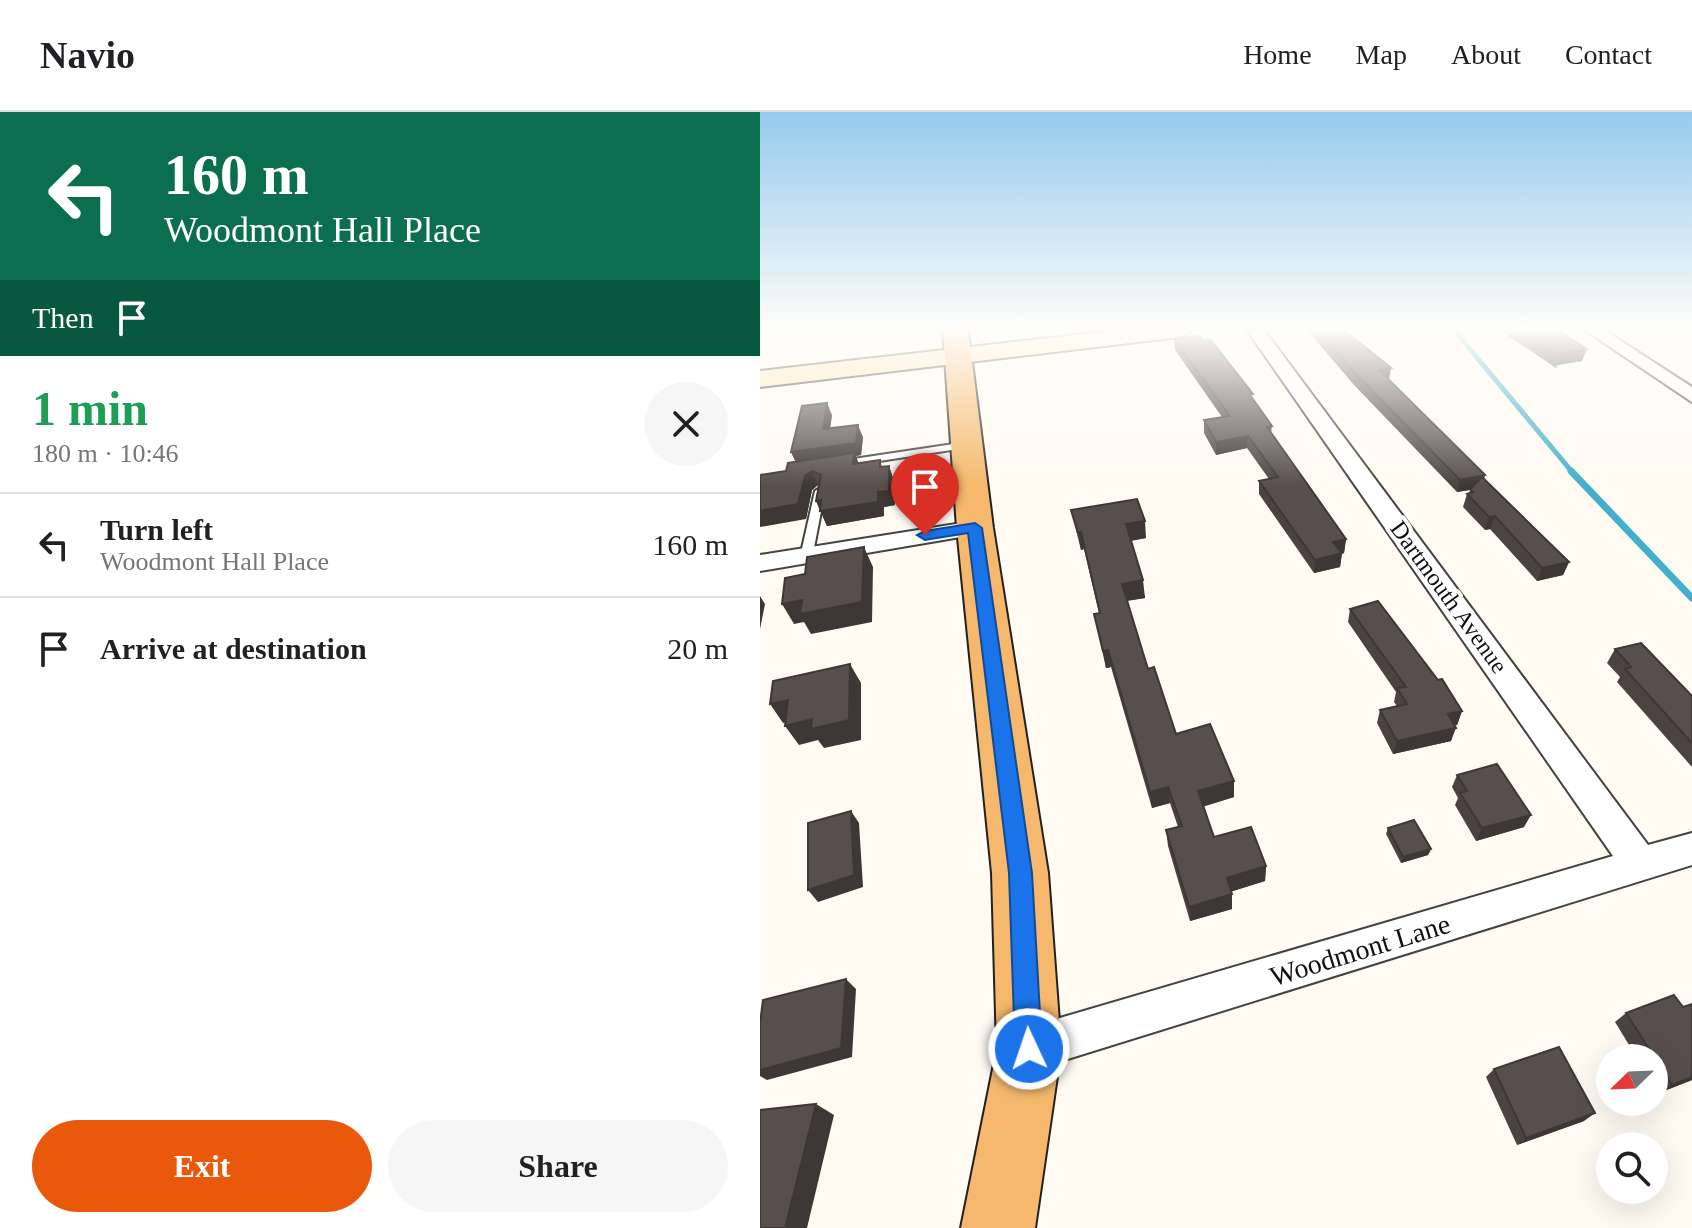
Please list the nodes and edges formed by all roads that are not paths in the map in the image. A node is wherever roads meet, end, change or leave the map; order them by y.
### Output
1 (960, 382) edge
2 (1293, 382) edge
3 (1671, 382) edge
4 (1692, 396) edge
5 (967, 445) junction
6 (833, 465) edge
7 (820, 491) edge
8 (975, 528) junction
9 (807, 553) junction
10 (760, 563) edge
11 (1692, 849) edge
12 (1641, 865) junction
13 (1029, 1049) junction
14 (998, 1228) edge

1 - 5 main road
2 - 12 street, Dartmouth Avenue
3 - 4 street
5 - 6 lane
5 - 8 main road
7 - 9 lane
8 - 9 street
8 - 13 main road
9 - 10 street
11 - 12 street, Woodmont Lane
12 - 13 street, Woodmont Lane
13 - 14 main road

